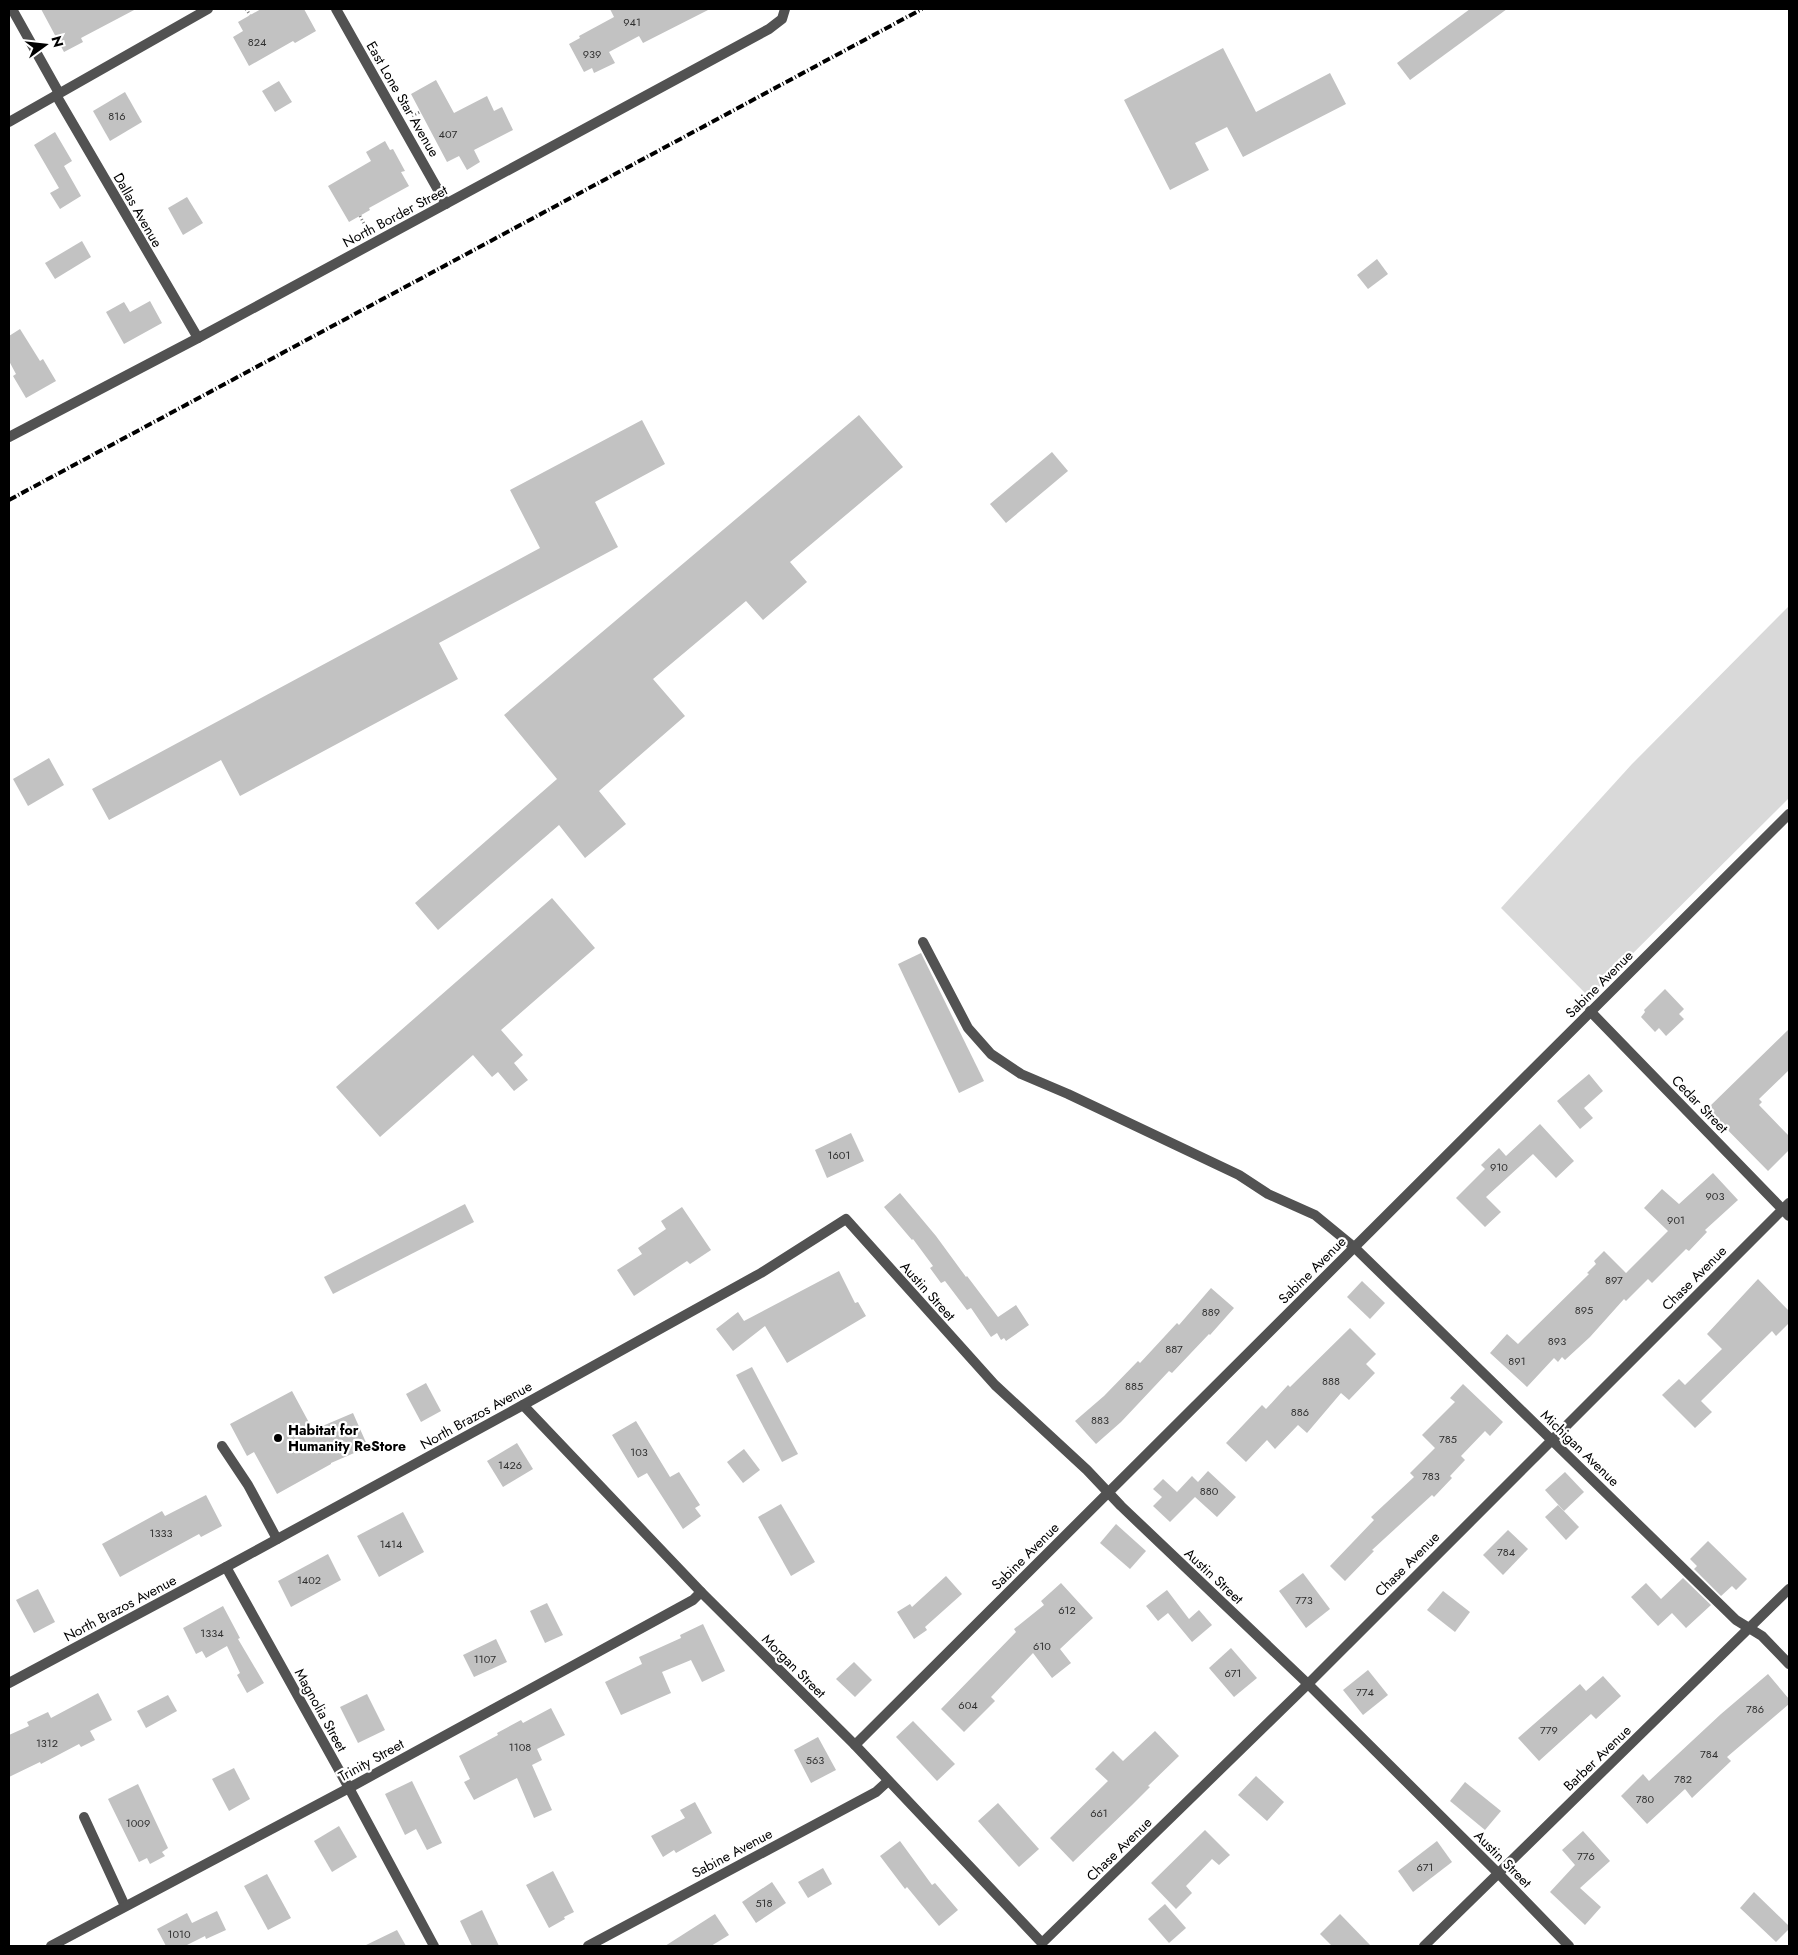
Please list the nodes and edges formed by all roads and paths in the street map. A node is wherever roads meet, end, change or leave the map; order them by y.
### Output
1 (12, 9) edge
2 (208, 9) edge
3 (246, 9) edge
4 (336, 9) edge
5 (785, 9) edge
6 (250, 15) dead end
7 (58, 94) junction
8 (9, 122) edge
9 (446, 204) junction
10 (198, 338) junction
11 (9, 437) edge
12 (1789, 814) edge
13 (923, 942) dead end
14 (1590, 1011) junction
15 (1787, 1209) edge
16 (846, 1219) joint
17 (1354, 1247) junction
18 (523, 1405) junction
19 (1551, 1439) junction
20 (222, 1446) dead end
21 (1109, 1492) junction
22 (277, 1539) junction
23 (226, 1567) junction
24 (1789, 1588) edge
25 (701, 1592) junction
26 (1749, 1628) junction
27 (1789, 1664) edge
28 (9, 1683) edge
29 (1308, 1684) junction
30 (855, 1746) junction
31 (888, 1781) junction
32 (349, 1788) junction
33 (84, 1817) dead end
34 (1499, 1874) junction
35 (125, 1906) junction
36 (1043, 1945) edge
37 (51, 1946) edge
38 (434, 1946) edge
39 (588, 1946) edge
40 (1424, 1946) edge
41 (1569, 1946) edge

1 - 7 street, Dallas Avenue
2 - 7 street
3 - 6 path
4 - 9 street, East Lone Star Avenue
5 - 9 street, North Border Street
7 - 8 street
7 - 10 street, Dallas Avenue
9 - 10 street, North Border Street
10 - 11 street, North Border Street
12 - 14 street, Sabine Avenue
13 - 17 street, Michigan Avenue
14 - 15 street, Cedar Street
14 - 17 street, Sabine Avenue
15 - 19 street, Chase Avenue
16 - 18 street, North Brazos Avenue
16 - 21 street, Austin Street
17 - 19 street, Michigan Avenue
17 - 21 street, Sabine Avenue
18 - 22 street, North Brazos Avenue
18 - 25 street, Morgan Street
19 - 26 street, Michigan Avenue
19 - 29 street, Chase Avenue
20 - 22 street
21 - 29 street, Austin Street
21 - 30 street, Sabine Avenue
22 - 23 street, North Brazos Avenue
23 - 28 street, North Brazos Avenue
23 - 32 street, Magnolia Street
24 - 26 street, Barber Avenue
25 - 30 street, Morgan Street
25 - 32 street, Trinity Street
26 - 27 street, Michigan Avenue
26 - 34 street, Barber Avenue
29 - 34 street, Austin Street
29 - 36 street, Chase Avenue
30 - 31 street, Morgan Street
31 - 36 street, Morgan Street
31 - 39 street, Sabine Avenue
32 - 35 street, Trinity Street
32 - 38 street, Magnolia Street
33 - 35 street
34 - 40 street, Barber Avenue
34 - 41 street, Austin Street
35 - 37 street, Trinity Street

